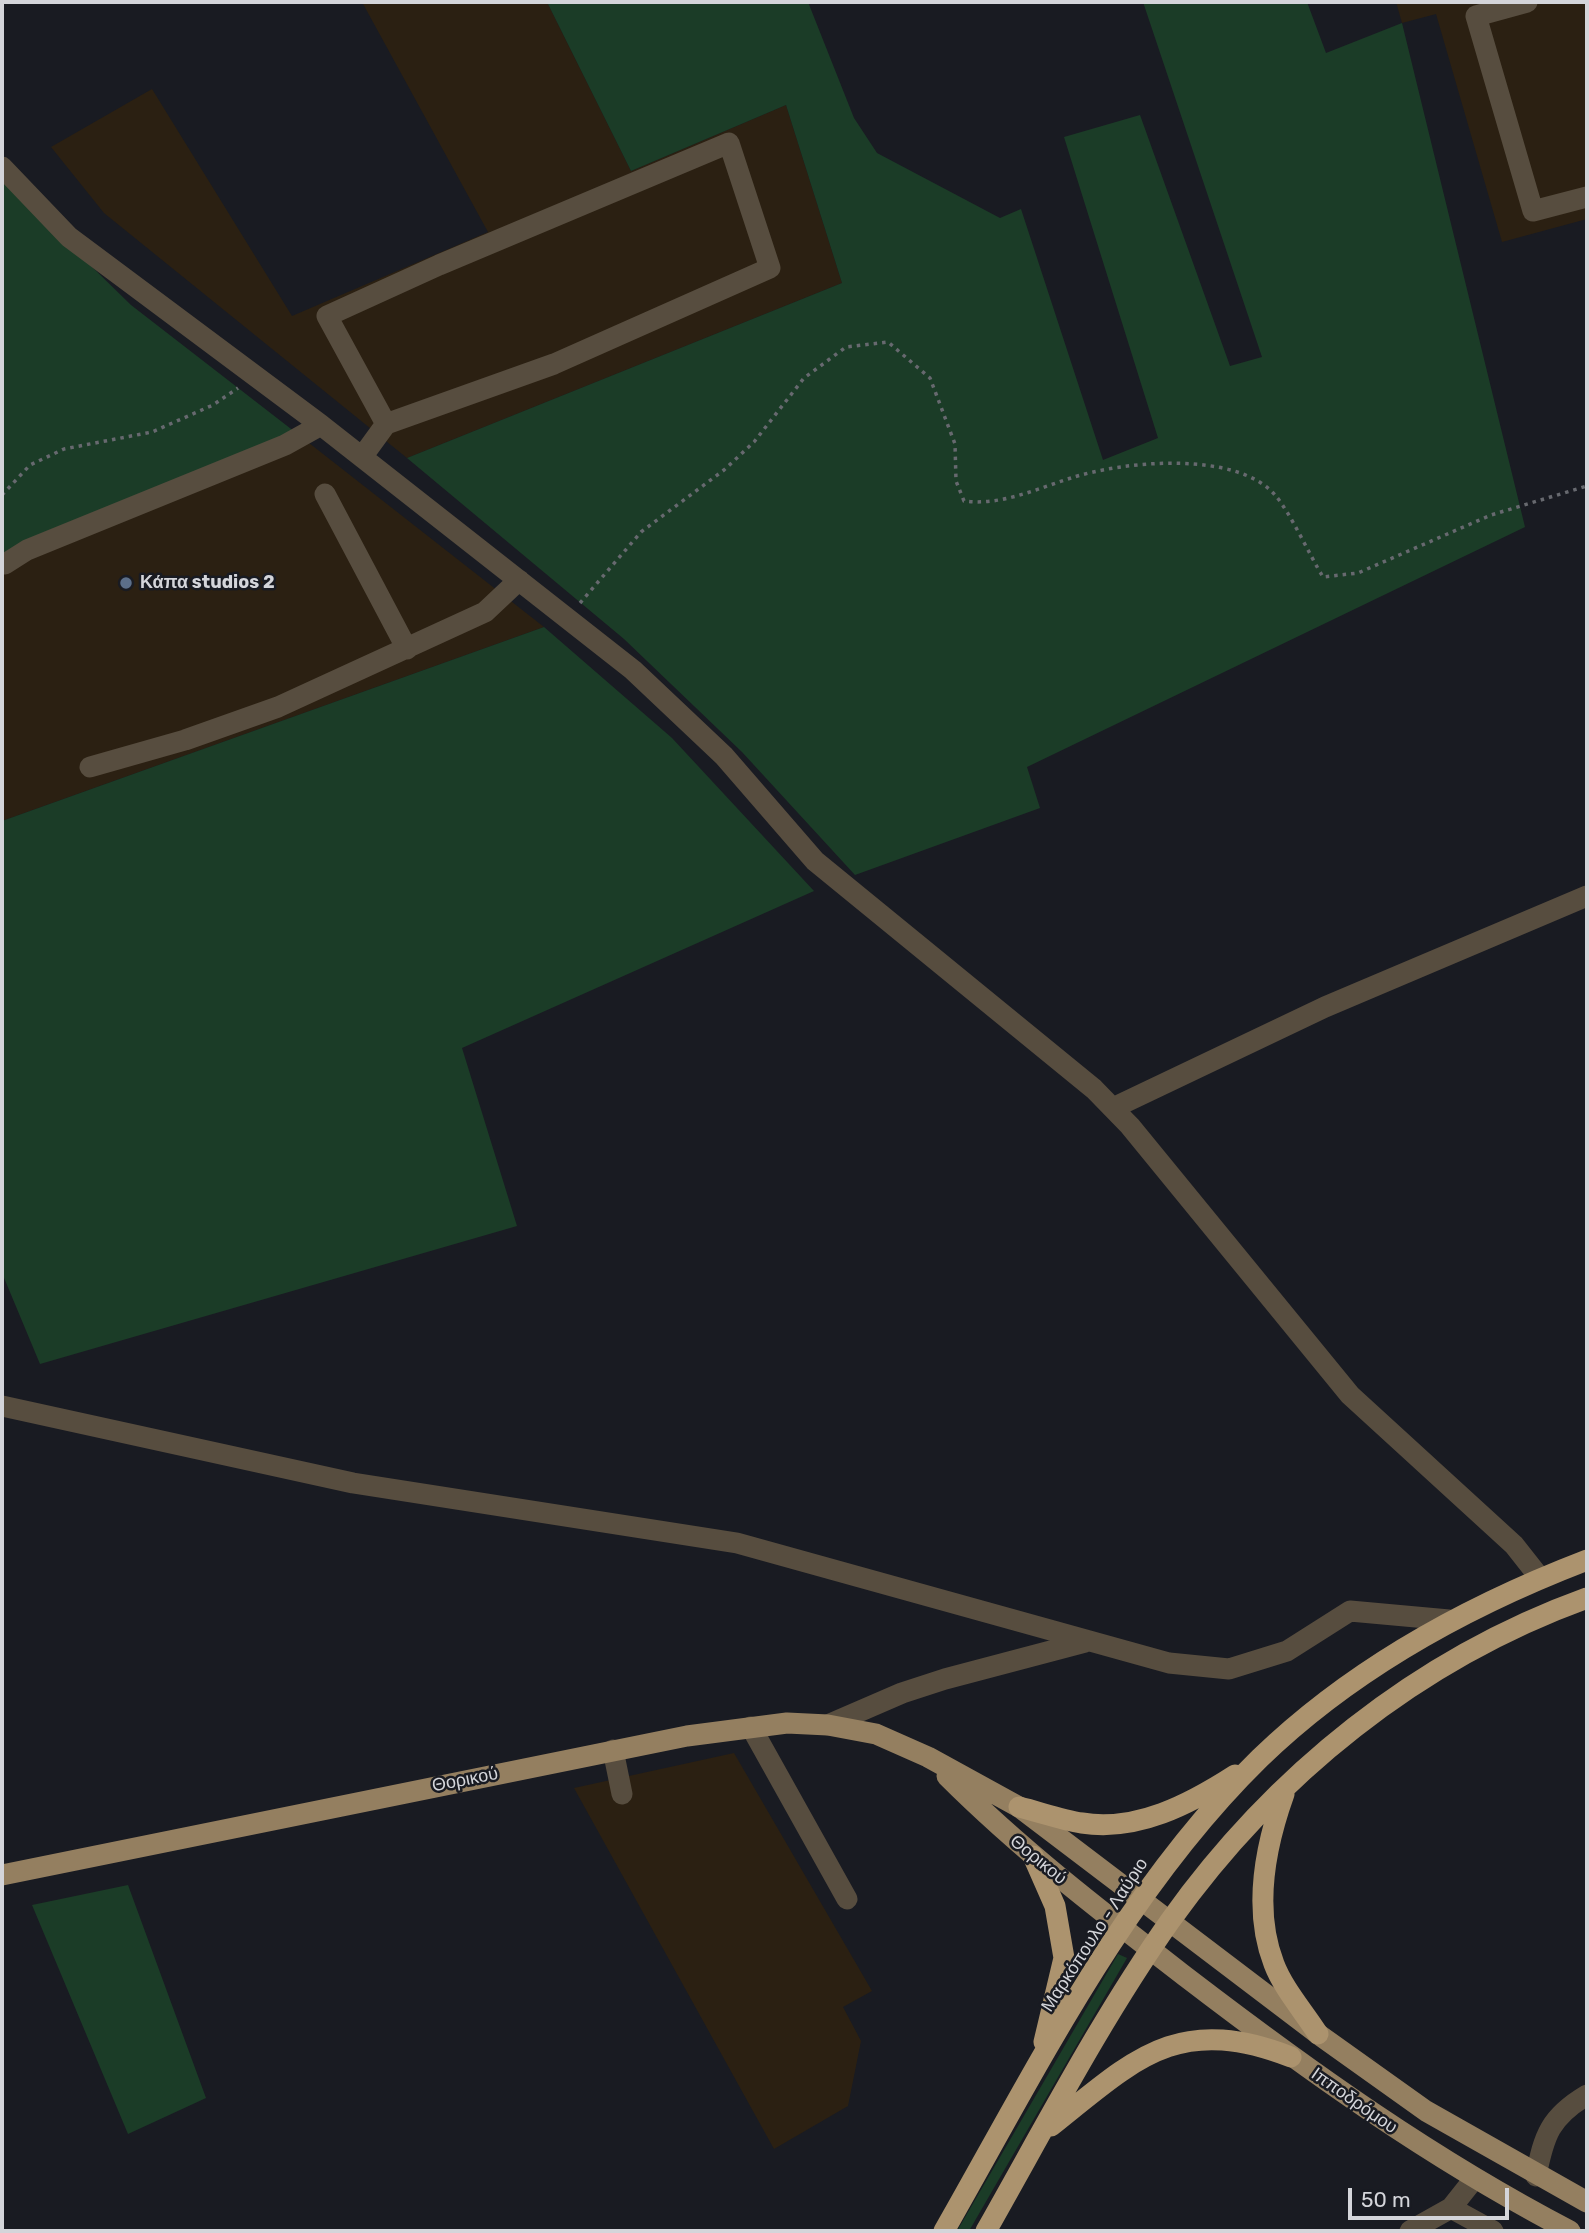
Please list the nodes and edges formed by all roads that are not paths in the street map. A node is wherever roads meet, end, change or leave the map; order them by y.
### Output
1 (1527, 2) edge
2 (2, 167) edge
3 (1587, 197) edge
4 (386, 424) junction
5 (321, 425) junction
6 (362, 457) junction
7 (325, 494) dead end
8 (5, 564) dead end
9 (519, 580) junction
10 (407, 649) junction
11 (90, 767) dead end
12 (1587, 896) edge
13 (1113, 1108) junction
14 (2, 1406) edge
15 (1587, 1560) edge
16 (1540, 1578) junction
17 (1587, 1598) edge
18 (1449, 1620) junction
19 (1085, 1642) junction
20 (828, 1725) junction
21 (751, 1727) junction
22 (613, 1751) junction
23 (928, 1757) junction
24 (1260, 1759) junction
25 (1287, 1783) junction
26 (622, 1794) dead end
27 (1019, 1807) junction
28 (1033, 1856) junction
29 (2, 1875) edge
30 (847, 1899) dead end
31 (1141, 1899) junction
32 (1170, 1921) junction
33 (1123, 1927) junction
34 (1151, 1950) junction
35 (1318, 2034) junction
36 (1291, 2057) junction
37 (1037, 2068) junction
38 (1587, 2095) edge
39 (1041, 2134) junction
40 (1536, 2176) junction
41 (1474, 2179) junction
42 (1587, 2202) edge
43 (1451, 2208) junction
44 (944, 2231) edge
45 (986, 2231) edge
46 (1410, 2231) edge
47 (1493, 2231) edge
48 (1570, 2231) edge

1 - 3 street
2 - 5 street
4 - 4 street
4 - 6 street
5 - 6 street
5 - 8 street
6 - 9 street
7 - 10 street
9 - 10 street
9 - 13 street
10 - 11 street
12 - 13 street
13 - 16 street
14 - 19 street
15 - 16 highway, Μαρκόπουλο - Λαύριο
16 - 18 highway, Μαρκόπουλο - Λαύριο
17 - 25 highway
18 - 19 street
18 - 24 highway, Μαρκόπουλο - Λαύριο
19 - 20 street
20 - 21 main road, Θορικού
20 - 23 main road, Θορικού
21 - 22 main road, Θορικού
21 - 30 street
22 - 26 street
22 - 29 main road, Θορικού
23 - 27 main road, Θορικού
23 - 28 main road, Θορικού
24 - 27 highway
24 - 31 highway, Μαρκόπουλο - Λαύριο
25 - 32 highway
25 - 35 highway
27 - 31 main road, Θορικού
28 - 33 main road, Θορικού
28 - 37 highway
31 - 32 main road, Θορικού
31 - 33 highway, Μαρκόπουλο - Λαύριο
32 - 34 highway
32 - 35 main road, Ιπποδρόμου
33 - 34 main road, Θορικού
33 - 37 highway, Μαρκόπουλο - Λαύριο
34 - 36 main road, Ιπποδρόμου
34 - 39 highway
35 - 40 main road, Ιπποδρόμου
36 - 39 highway
36 - 41 main road, Ιπποδρόμου
37 - 44 highway, Μαρκόπουλο - Λαύριο
38 - 40 street
39 - 45 highway
40 - 42 main road, Ιπποδρόμου
41 - 43 street
41 - 48 main road, Ιπποδρόμου
43 - 46 street
43 - 47 street

